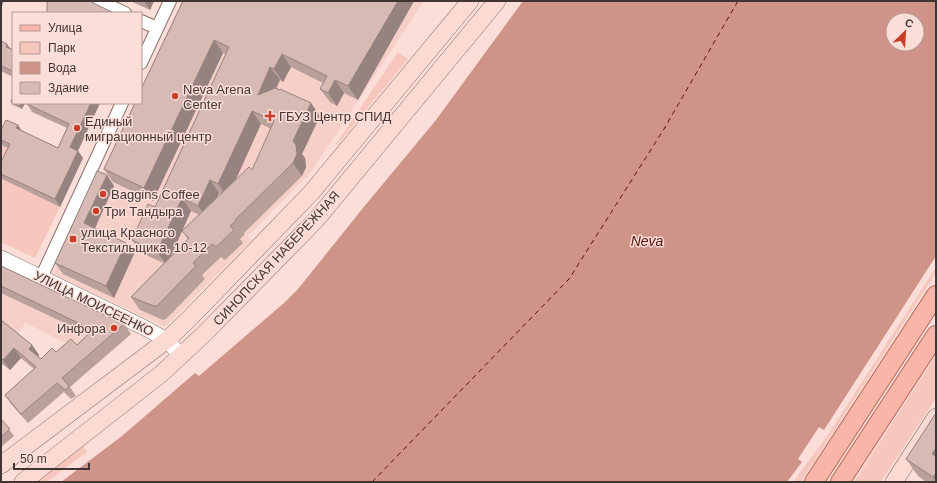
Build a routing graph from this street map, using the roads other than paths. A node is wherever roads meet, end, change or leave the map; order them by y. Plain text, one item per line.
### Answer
1 (99, 1) edge
2 (170, 1) edge
3 (470, 1) edge
4 (497, 1) edge
5 (123, 12) edge
6 (142, 21) edge
7 (157, 28) junction
8 (142, 61) edge
9 (122, 104) edge
10 (1, 258) edge
11 (42, 278) junction
12 (936, 295) edge
13 (936, 335) edge
14 (167, 340) junction
15 (182, 356) junction
16 (936, 417) edge
17 (1, 465) edge
18 (23, 482) edge
19 (814, 482) edge
20 (840, 482) edge
21 (894, 482) edge

1 - 5 street
2 - 7 street
3 - 14 main road, СИНОПСКАЯ НАБЕРЕЖНАЯ
4 - 15 main road, СИНОПСКАЯ НАБЕРЕЖНАЯ
6 - 7 street
7 - 8 street
9 - 11 street
10 - 11 street, УЛИЦА МОИСЕЕНКО
11 - 14 street, УЛИЦА МОИСЕЕНКО
12 - 19 main road
13 - 20 main road
14 - 15 street, УЛИЦА МОИСЕЕНКО
14 - 17 main road, СИНОПСКАЯ НАБЕРЕЖНАЯ
15 - 18 main road, СИНОПСКАЯ НАБЕРЕЖНАЯ
16 - 21 main road

